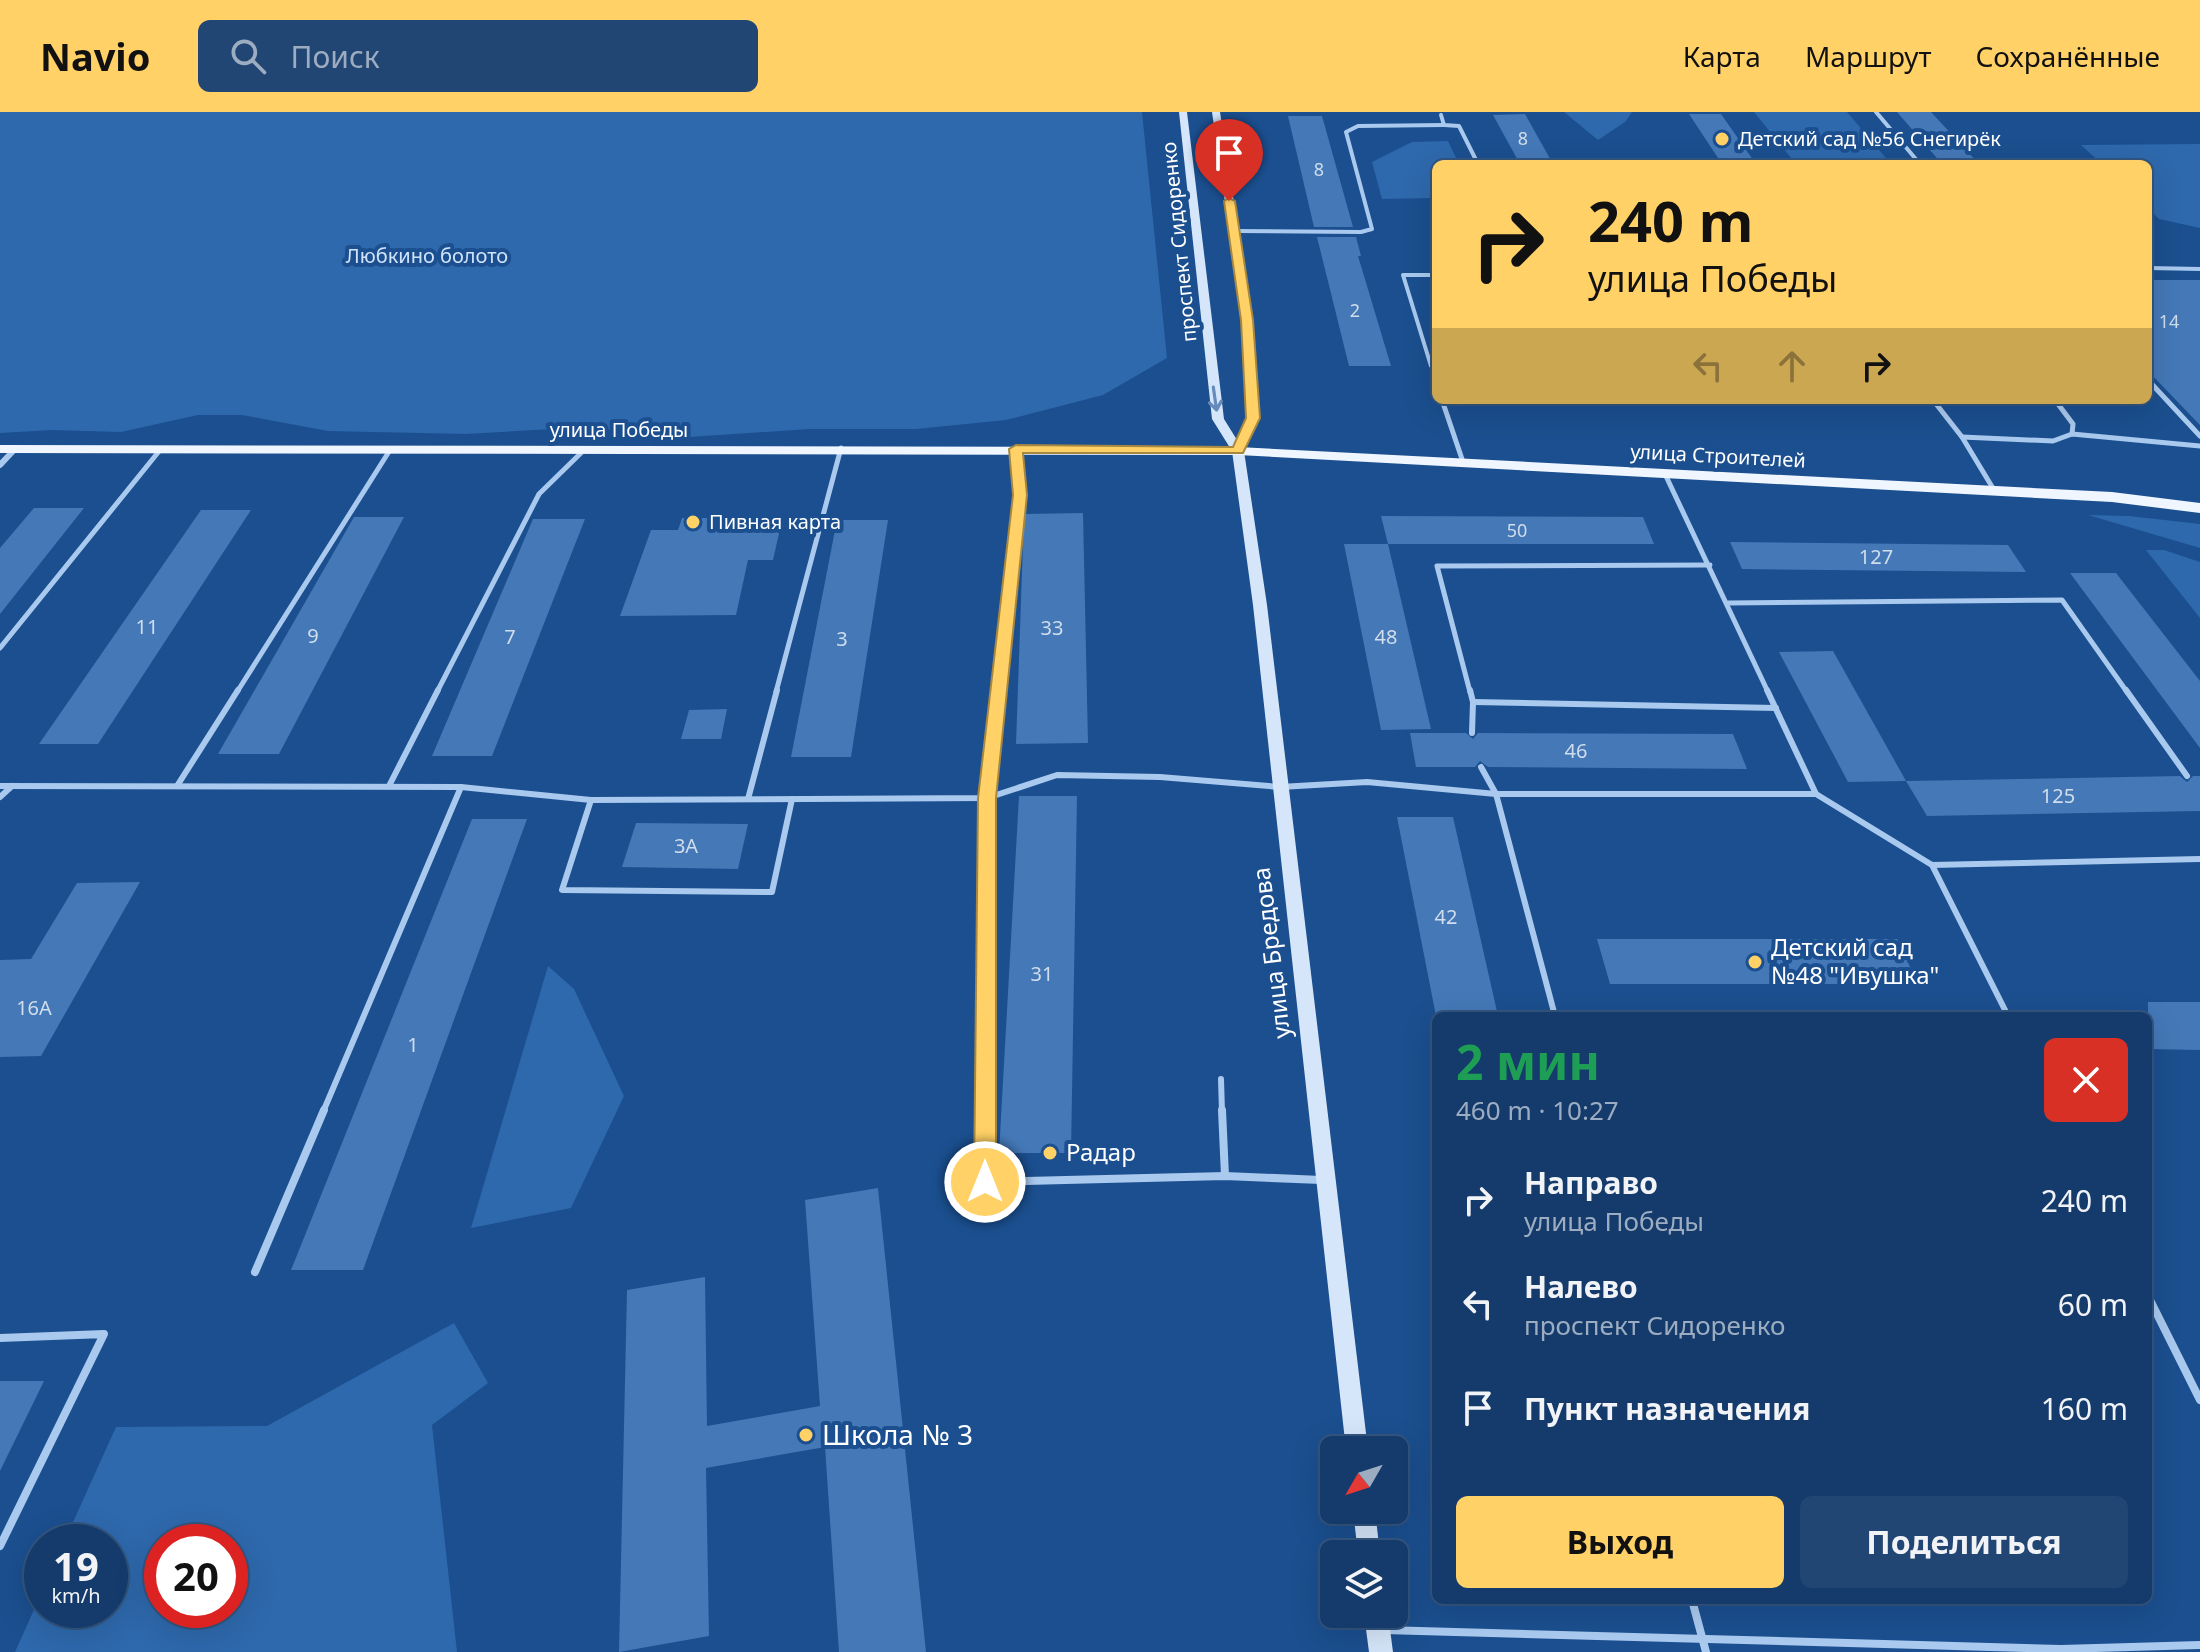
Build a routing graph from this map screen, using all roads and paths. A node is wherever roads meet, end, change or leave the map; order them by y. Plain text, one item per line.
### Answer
1 (1183, 112) edge
2 (1216, 112) edge
3 (1876, 112) edge
4 (1441, 115) dead end
5 (1444, 125) junction
6 (1476, 160) edge
7 (1917, 160) edge
8 (1234, 231) junction
9 (2152, 268) edge
10 (2200, 269) edge
11 (1432, 275) edge
12 (1428, 353) junction
13 (1432, 353) edge
14 (1431, 366) dead end
15 (2152, 384) edge
16 (1443, 404) edge
17 (1936, 404) edge
18 (2058, 404) edge
19 (2072, 434) junction
20 (2200, 436) edge
21 (1962, 437) junction
22 (2200, 446) edge
23 (841, 448) junction
24 (1016, 449) junction
25 (7, 450) edge
26 (160, 450) junction
27 (390, 450) junction
28 (584, 450) junction
29 (1238, 451) junction
30 (1463, 462) junction
31 (0, 465) edge
32 (1665, 474) junction
33 (1995, 491) junction
34 (2199, 508) edge
35 (1710, 565) junction
36 (1728, 603) junction
37 (0, 648) edge
38 (1473, 702) junction
39 (1776, 708) junction
40 (1472, 733) dead end
41 (1481, 767) dead end
42 (2187, 776) dead end
43 (0, 786) edge
44 (13, 786) junction
45 (177, 786) junction
46 (389, 786) junction
47 (461, 787) junction
48 (1280, 787) junction
49 (1496, 794) junction
50 (1816, 794) junction
51 (0, 797) edge
52 (987, 798) junction
53 (748, 799) junction
54 (792, 799) junction
55 (591, 800) junction
56 (2200, 859) edge
57 (1932, 865) junction
58 (1554, 1012) edge
59 (2006, 1012) edge
60 (1221, 1079) dead end
61 (1225, 1176) junction
62 (1326, 1181) junction
63 (255, 1272) dead end
64 (2152, 1304) edge
65 (0, 1338) edge
66 (2200, 1400) edge
67 (1355, 1436) edge
68 (0, 1546) edge
69 (1693, 1604) edge
70 (1379, 1632) edge
71 (1702, 1639) junction
72 (2200, 1645) edge
73 (2062, 1651) edge
74 (1706, 1652) edge

1 -> 29 main road, проспект Сидоренко
2 - 8 main road
3 - 7 lane
4 - 5 lane
5 - 6 lane
5 - 8 lane
8 - 29 main road
9 - 10 lane
11 - 12 lane
12 - 13 lane
12 - 14 lane
15 - 20 lane
16 - 30 lane
17 - 21 lane
18 - 19 lane
19 - 21 lane
19 - 22 lane
21 - 33 lane
23 - 24 main road, улица Победы
23 - 28 main road, улица Победы
23 - 53 lane
24 - 29 main road, улица Победы
24 - 52 lane
25 - 26 main road, улица Победы
25 - 31 street
26 - 27 main road, улица Победы
26 - 37 lane
27 - 28 main road, улица Победы
27 - 45 lane
28 - 46 lane
29 - 30 main road, улица Строителей
29 - 48 main road, улица Бредова
30 - 32 main road, улица Строителей
32 - 33 main road, улица Строителей
32 - 35 lane
33 - 34 main road, улица Строителей
35 - 36 lane
35 - 38 lane
36 - 39 lane
36 - 42 lane
38 - 39 lane
38 - 40 lane
39 - 50 lane
41 - 49 lane
43 - 44 lane
44 - 45 lane
44 - 51 lane
45 - 46 lane
46 - 47 lane
47 - 55 lane
47 - 63 lane
48 - 49 lane
48 - 52 lane
48 - 62 main road, улица Бредова
49 - 50 lane
49 - 58 lane
50 - 57 lane
52 - 54 lane
52 - 61 lane
53 - 54 lane
53 - 55 lane
54 - 55 lane
56 - 57 lane
57 - 59 lane
60 - 61 lane
61 - 62 lane
62 - 67 main road, улица Бредова
64 - 66 lane
65 - 68 lane
69 - 71 lane
70 - 71 lane
71 - 73 lane
71 - 74 lane
72 - 73 lane

